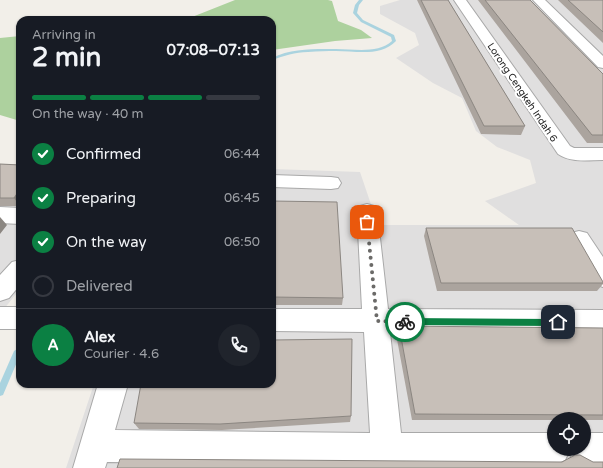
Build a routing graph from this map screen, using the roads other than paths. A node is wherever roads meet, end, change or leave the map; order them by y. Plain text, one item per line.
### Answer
1 (460, 0) edge
2 (539, 0) edge
3 (603, 64) edge
4 (603, 154) edge
5 (276, 182) edge
6 (331, 183) dead end
7 (366, 211) dead end
8 (0, 215) edge
9 (16, 216) edge
10 (579, 239) edge
11 (16, 273) edge
12 (603, 277) edge
13 (0, 291) edge
14 (0, 318) edge
15 (16, 318) edge
16 (276, 320) edge
17 (377, 321) junction
18 (603, 322) edge
19 (112, 388) edge
20 (387, 449) junction
21 (547, 449) edge
22 (591, 449) edge
23 (603, 449) edge
24 (93, 457) edge

1 - 4 street, Lorong Cengkeh Indah 6
2 - 3 street
5 - 6 street
7 - 17 street
8 - 9 street
10 - 12 street
11 - 13 street
14 - 15 street
16 - 17 street
17 - 18 street
17 - 20 street
19 - 24 street
20 - 21 street
20 - 24 street
22 - 23 street

